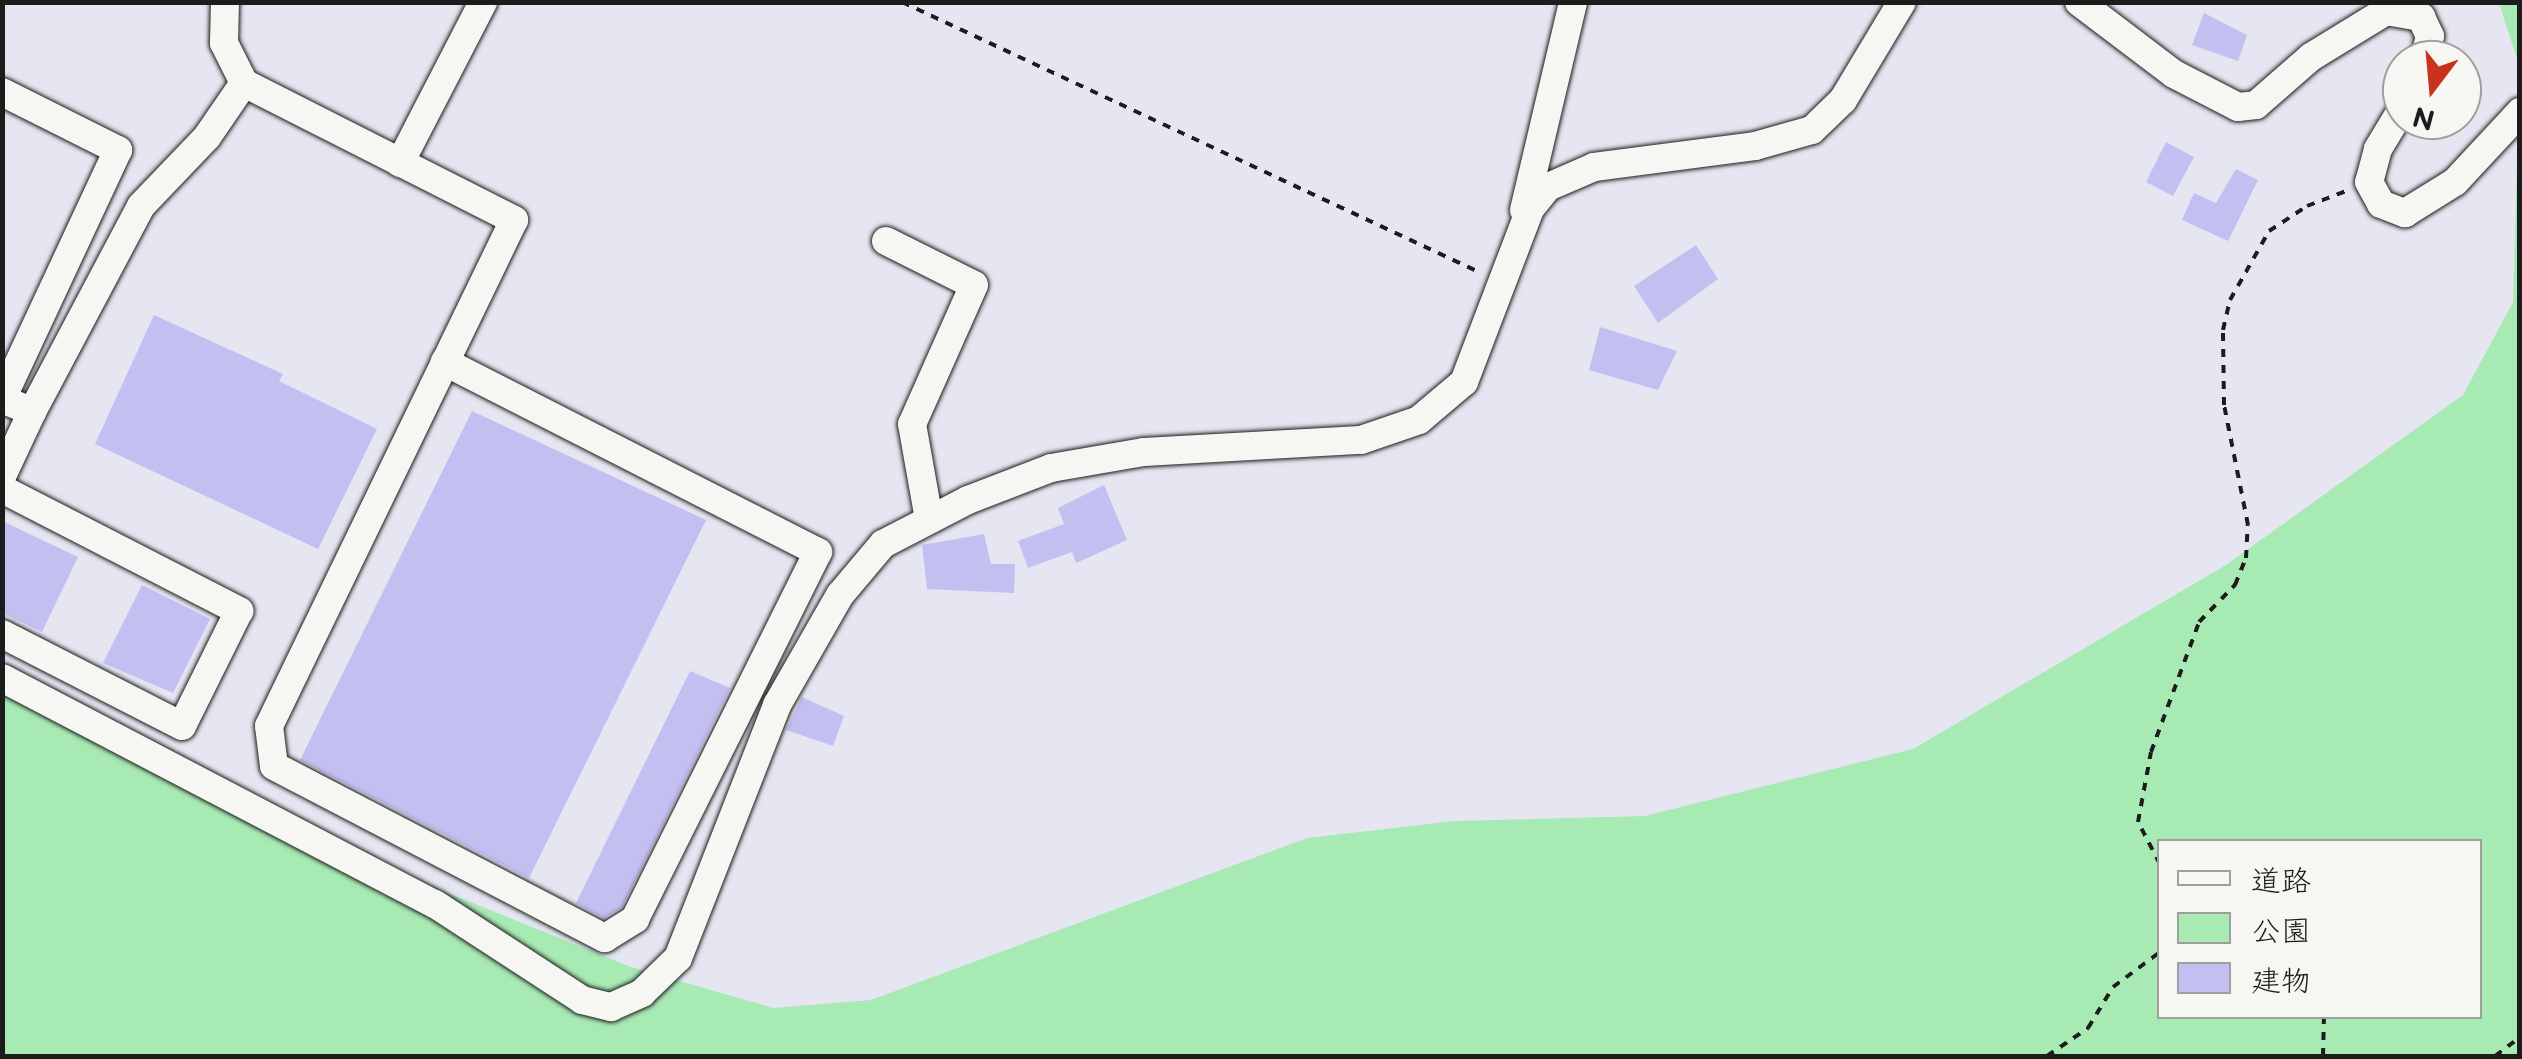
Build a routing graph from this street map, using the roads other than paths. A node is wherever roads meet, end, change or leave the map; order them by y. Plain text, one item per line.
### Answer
1 (226, 2) edge
2 (483, 2) edge
3 (1573, 2) edge
4 (1902, 2) edge
5 (2078, 2) edge
6 (2429, 40) edge
7 (244, 83) junction
8 (2, 92) edge
9 (2520, 112) edge
10 (2383, 140) edge
11 (400, 164) junction
12 (886, 241) dead end
13 (1516, 246) junction
14 (446, 362) junction
15 (2, 399) edge
16 (32, 412) junction
17 (2, 476) edge
18 (2, 489) edge
19 (929, 519) junction
20 (2, 634) edge
21 (2, 678) edge

1 - 7 street
2 - 11 street
3 - 13 street
4 - 13 street
5 - 6 street
7 - 11 street
7 - 16 street
8 - 15 street
9 - 10 street
11 - 14 street
12 - 19 street
13 - 19 street
14 - 14 street
15 - 16 street
16 - 17 street
18 - 20 street
19 - 21 street

